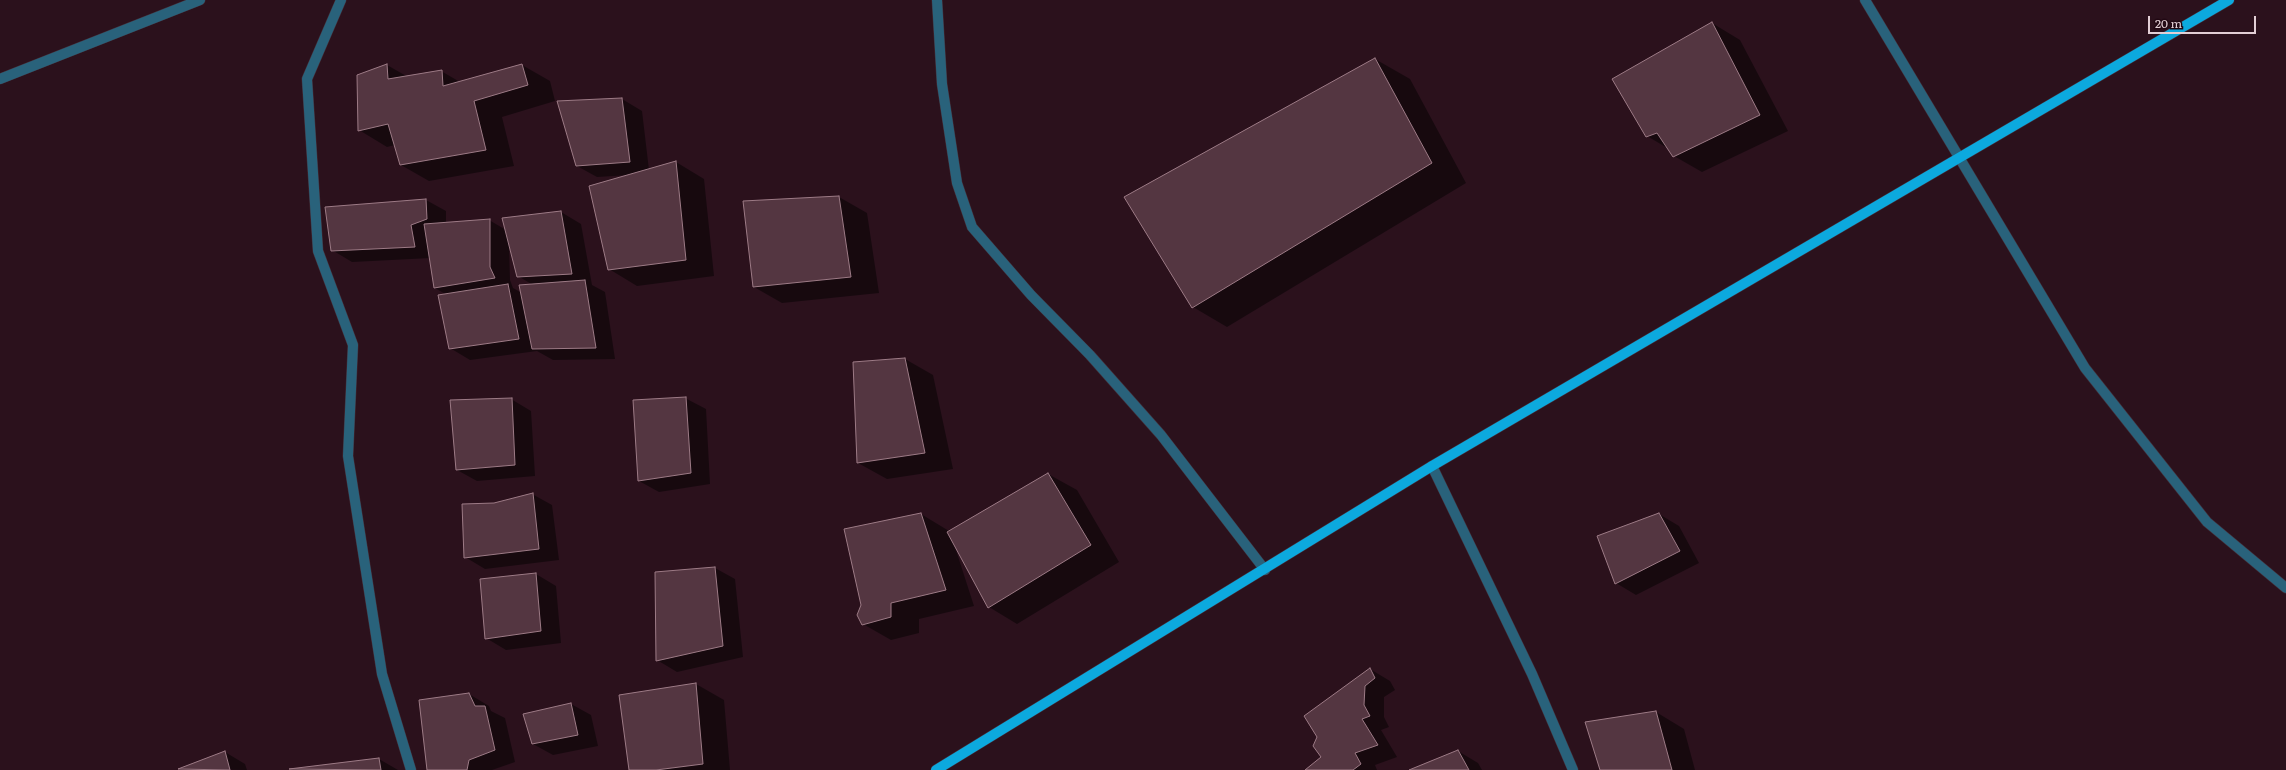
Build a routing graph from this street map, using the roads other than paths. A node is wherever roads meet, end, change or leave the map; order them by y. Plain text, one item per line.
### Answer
1 (200, 0) edge
2 (341, 0) edge
3 (937, 0) edge
4 (1865, 0) edge
5 (2229, 0) edge
6 (0, 79) edge
7 (1958, 159) junction
8 (1432, 466) junction
9 (1265, 570) junction
10 (2286, 588) edge
11 (412, 770) edge
12 (936, 770) edge
13 (1573, 770) edge

1 - 6 street
2 - 11 street
3 - 9 street
4 - 7 street
5 - 7 main road
7 - 8 main road
7 - 10 street
8 - 9 main road
8 - 13 street
9 - 12 main road

